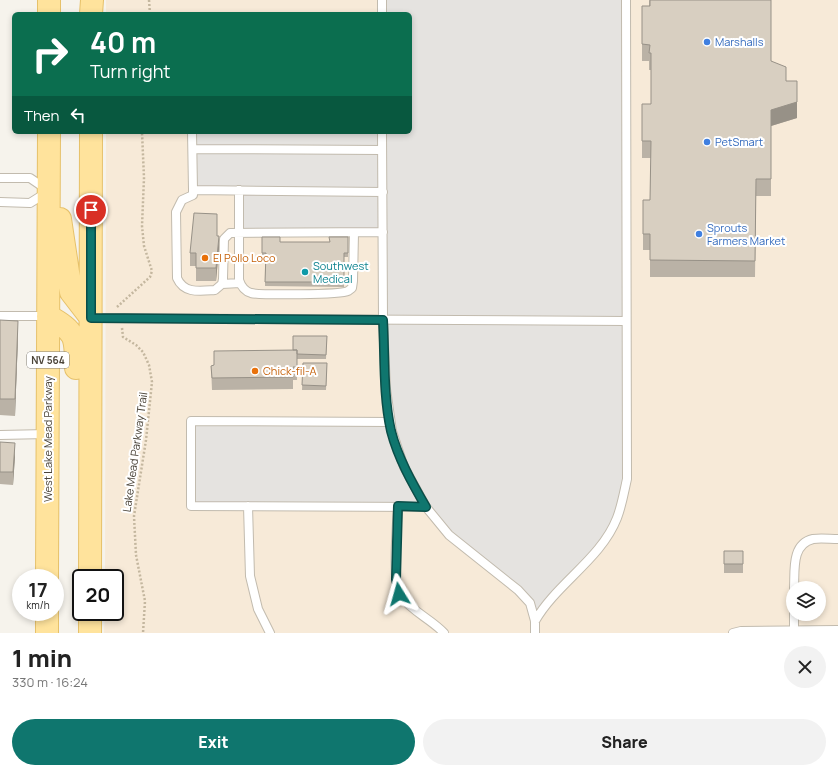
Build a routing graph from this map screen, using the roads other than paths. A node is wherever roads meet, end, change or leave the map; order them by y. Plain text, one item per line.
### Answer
1 (50, 0) edge
2 (92, 0) edge
3 (382, 0) edge
4 (626, 0) edge
5 (49, 12) edge
6 (92, 12) edge
7 (382, 12) edge
8 (91, 134) edge
9 (192, 134) edge
10 (382, 134) edge
11 (49, 139) edge
12 (193, 149) junction
13 (382, 150) junction
14 (0, 178) edge
15 (193, 190) junction
16 (240, 190) junction
17 (49, 191) junction
18 (383, 192) junction
19 (0, 202) edge
20 (239, 232) junction
21 (383, 232) junction
22 (354, 233) junction
23 (240, 283) junction
24 (222, 284) junction
25 (0, 316) edge
26 (48, 316) junction
27 (91, 318) junction
28 (383, 320) junction
29 (626, 321) junction
30 (390, 422) junction
31 (48, 434) junction
32 (0, 435) edge
33 (90, 461) junction
34 (248, 506) junction
35 (398, 506) junction
36 (426, 507) junction
37 (838, 539) edge
38 (47, 569) edge
39 (90, 569) edge
40 (794, 581) edge
41 (47, 621) edge
42 (90, 621) edge
43 (535, 621) junction
44 (794, 621) edge
45 (838, 630) edge
46 (794, 631) junction
47 (47, 633) edge
48 (90, 633) edge
49 (270, 633) edge
50 (444, 633) edge
51 (535, 633) edge
52 (733, 633) edge

1 - 5 main road
2 - 6 main road
3 - 7 lane
4 - 29 lane
8 - 27 main road
9 - 12 lane
10 - 13 lane
11 - 17 main road, West Lake Mead Parkway / NV 564
11 - 27 main road
12 - 13 lane
12 - 15 lane
13 - 18 lane
14 - 17 lane
15 - 16 lane
15 - 24 lane
16 - 18 lane
16 - 20 lane
17 - 19 lane
17 - 26 main road, West Lake Mead Parkway / NV 564
18 - 21 lane
20 - 22 lane
20 - 23 lane
20 - 24 lane
21 - 22 lane
21 - 28 lane
22 - 23 lane
23 - 24 lane
25 - 26 lane
26 - 31 main road, West Lake Mead Parkway / NV 564
26 - 33 main road
27 - 28 lane
27 - 33 main road
28 - 29 lane
28 - 30 lane
29 - 43 lane
30 - 34 lane
30 - 36 lane
31 - 32 lane
31 - 38 main road, West Lake Mead Parkway / NV 564
33 - 39 main road
34 - 35 lane
34 - 49 lane
35 - 36 lane
35 - 50 lane
36 - 43 lane
37 - 40 lane
41 - 47 main road
42 - 48 main road
43 - 51 lane
44 - 46 lane
45 - 46 lane
46 - 52 lane

